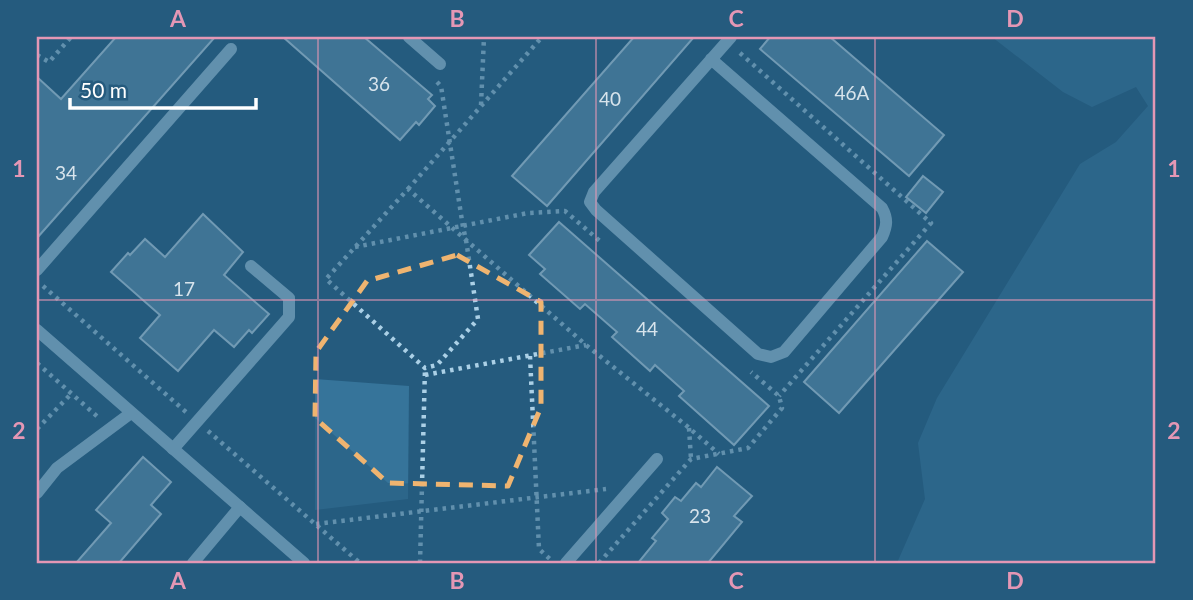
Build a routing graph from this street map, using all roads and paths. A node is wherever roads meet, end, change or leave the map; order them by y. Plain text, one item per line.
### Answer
1 (71, 37) edge
2 (409, 37) edge
3 (485, 37) edge
4 (542, 37) edge
5 (729, 39) edge
6 (231, 50) dead end
7 (37, 55) edge
8 (711, 59) junction
9 (440, 64) dead end
10 (441, 86) dead end
11 (481, 106) junction
12 (451, 141) junction
13 (408, 189) junction
14 (463, 227) junction
15 (453, 229) junction
16 (466, 240) junction
17 (355, 247) junction
18 (606, 247) dead end
19 (251, 266) dead end
20 (37, 270) edge
21 (37, 330) edge
22 (586, 345) junction
23 (530, 356) junction
24 (37, 363) edge
25 (425, 368) junction
26 (748, 370) dead end
27 (425, 375) junction
28 (72, 393) junction
29 (779, 396) junction
30 (131, 413) junction
31 (103, 422) dead end
32 (688, 427) junction
33 (37, 429) edge
34 (173, 449) junction
35 (719, 454) junction
36 (657, 459) dead end
37 (691, 459) junction
38 (671, 481) junction
39 (658, 482) dead end
40 (617, 487) dead end
41 (37, 493) edge
42 (536, 497) junction
43 (240, 507) junction
44 (421, 511) junction
45 (315, 524) dead end
46 (193, 563) edge
47 (304, 563) edge
48 (420, 563) edge
49 (555, 563) edge
50 (565, 563) edge
51 (599, 563) edge

1 - 7 path
2 - 9 lane
3 - 11 path
4 - 11 path
5 - 8 lane
5 - 29 path
6 - 20 lane
8 - 8 lane
10 - 12 path
11 - 12 path
12 - 13 path
12 - 14 path
13 - 15 path
13 - 17 path
14 - 15 path
14 - 16 path
14 - 18 path
15 - 16 path
15 - 17 path
16 - 22 path
16 - 25 path
17 - 25 path
19 - 34 lane
21 - 30 lane
22 - 23 path
22 - 32 path
23 - 27 path
23 - 42 path
24 - 28 path
25 - 27 path
26 - 29 path
27 - 44 path
28 - 31 path
28 - 33 path
29 - 35 path
30 - 34 lane
30 - 41 lane
32 - 35 path
32 - 37 path
34 - 43 lane
35 - 37 path
36 - 50 lane
37 - 38 path
38 - 39 path
38 - 51 path
40 - 42 path
42 - 44 path
42 - 49 path
43 - 46 lane
43 - 47 lane
44 - 45 path
44 - 48 path

